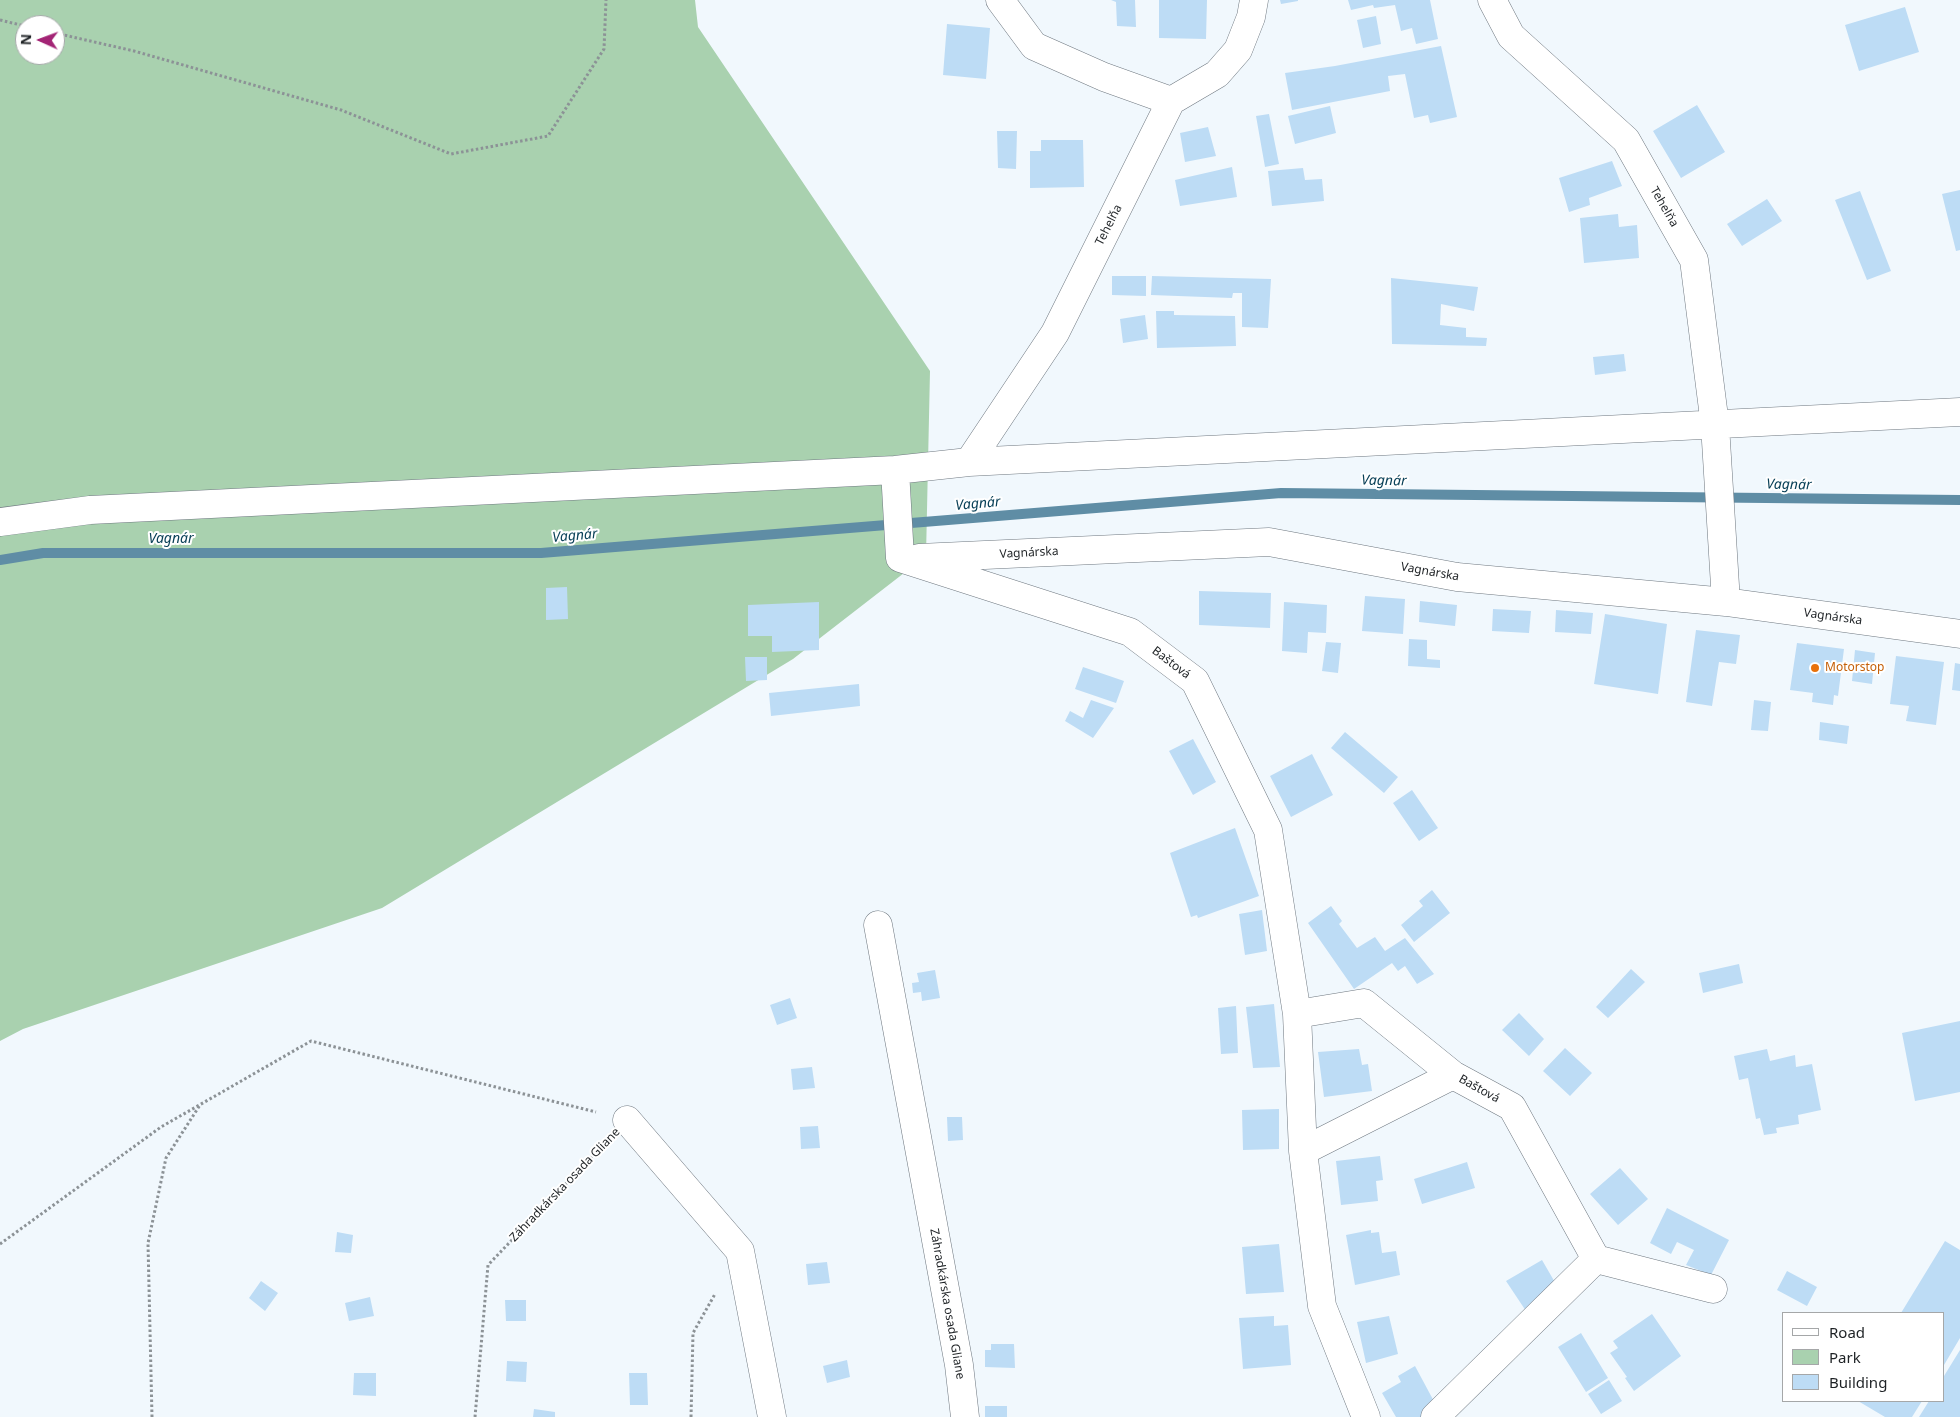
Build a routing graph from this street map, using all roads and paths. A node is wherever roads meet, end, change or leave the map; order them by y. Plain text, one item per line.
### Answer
1 (606, 0) edge
2 (1000, 0) edge
3 (1254, 0) edge
4 (1492, 0) edge
5 (0, 20) edge
6 (15, 24) edge
7 (65, 35) edge
8 (1171, 102) junction
9 (1960, 412) edge
10 (1714, 425) junction
11 (969, 462) junction
12 (894, 470) junction
13 (0, 522) edge
14 (900, 545) junction
15 (1726, 602) junction
16 (1960, 634) edge
17 (878, 925) dead end
18 (1297, 1014) junction
19 (1453, 1075) junction
20 (200, 1105) junction
21 (627, 1120) junction
22 (1302, 1151) junction
23 (0, 1244) edge
24 (740, 1251) junction
25 (1596, 1259) junction
26 (1713, 1289) dead end
27 (152, 1417) edge
28 (475, 1417) edge
29 (691, 1417) edge
30 (772, 1417) edge
31 (965, 1417) edge
32 (1366, 1417) edge
33 (1435, 1417) edge

1 - 7 path
2 - 8 street
3 - 8 street
4 - 10 street, Tehelňa
5 - 6 path
8 - 11 street, Tehelňa
9 - 10 street
10 - 11 street
10 - 15 street, Tehelňa
11 - 12 street
12 - 13 street
12 - 14 street
14 - 15 street, Vagnárska
14 - 18 street, Baštová
15 - 16 street, Vagnárska
17 - 31 street, Záhradkárska osada Gliane
18 - 19 street, Baštová
18 - 22 street, Baštová
19 - 22 street
19 - 25 street, Baštová
20 - 21 path
20 - 23 path
20 - 27 path
21 - 24 street, Záhradkárska osada Gliane
21 - 28 path, Záhradkárska osada Gliane
22 - 32 street, Baštová
24 - 29 path
24 - 30 street, Záhradkárska osada Gliane
25 - 26 street
25 - 33 street

